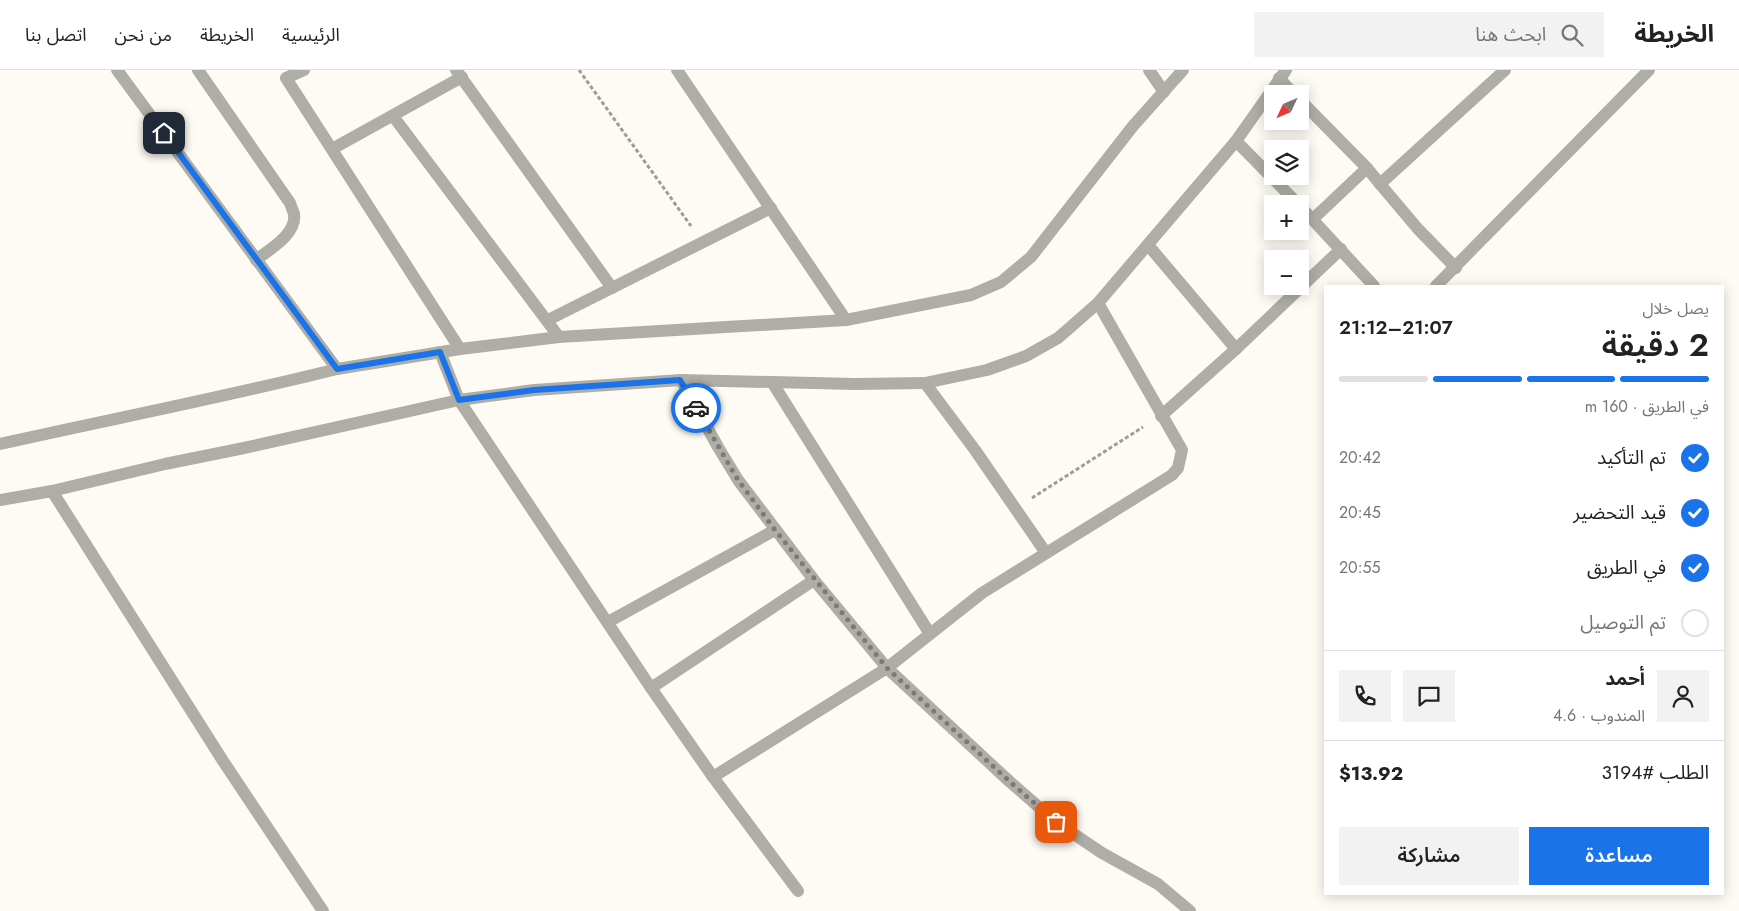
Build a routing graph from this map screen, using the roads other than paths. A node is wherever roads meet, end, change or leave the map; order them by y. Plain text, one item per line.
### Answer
1 (117, 70) edge
2 (198, 70) edge
3 (304, 70) edge
4 (677, 70) edge
5 (1149, 70) edge
6 (1183, 70) edge
7 (1505, 70) edge
8 (1649, 70) edge
9 (459, 73) edge
10 (1283, 74) edge
11 (1289, 85) edge
12 (1164, 92) junction
13 (1309, 109) edge
14 (393, 116) junction
15 (1236, 141) junction
16 (332, 149) junction
17 (1367, 168) junction
18 (1380, 184) junction
19 (1289, 195) edge
20 (771, 208) junction
21 (1309, 215) edge
22 (1313, 219) junction
23 (1148, 245) junction
24 (1341, 250) junction
25 (256, 260) junction
26 (1456, 268) junction
27 (1373, 285) edge
28 (1437, 285) edge
29 (612, 288) junction
30 (1098, 303) junction
31 (548, 320) junction
32 (846, 320) junction
33 (559, 337) junction
34 (460, 349) junction
35 (1236, 349) junction
36 (440, 352) junction
37 (337, 369) junction
38 (680, 380) junction
39 (772, 382) junction
40 (925, 383) junction
41 (457, 395) junction
42 (1161, 416) junction
43 (0, 444) edge
44 (52, 492) junction
45 (0, 500) edge
46 (775, 530) junction
47 (1046, 553) junction
48 (814, 580) junction
49 (608, 622) junction
50 (930, 634) junction
51 (887, 668) junction
52 (652, 688) junction
53 (713, 777) junction
54 (798, 891) dead end
55 (323, 911) edge
56 (1190, 911) edge

1 - 25 street
2 - 25 street
3 - 16 street
4 - 20 street
5 - 12 street
6 - 12 street
7 - 18 street
8 - 26 street
9 - 14 street
9 - 29 street
10 - 11 street
10 - 15 street
12 - 32 street
13 - 17 street
14 - 16 street
14 - 31 street
15 - 19 street
15 - 23 street
16 - 34 street
17 - 18 street
17 - 22 street
18 - 26 street
20 - 29 street
20 - 32 street
21 - 22 street
22 - 24 street
23 - 30 street
23 - 35 street
24 - 27 street
24 - 35 street
25 - 37 street
26 - 28 street
29 - 31 street
30 - 40 street
30 - 42 street
31 - 33 street
32 - 33 street
33 - 34 street
34 - 36 street
35 - 42 street
36 - 37 street
36 - 41 street
37 - 43 street
38 - 39 street
38 - 41 street
38 - 46 street
39 - 40 street
39 - 50 street
40 - 47 street
41 - 44 street
41 - 49 street
42 - 47 street
44 - 45 street
44 - 55 street
46 - 48 street
46 - 49 street
47 - 50 street
48 - 51 street
48 - 52 street
49 - 52 street
50 - 51 street
51 - 53 street
51 - 56 street
52 - 53 street
53 - 54 street

